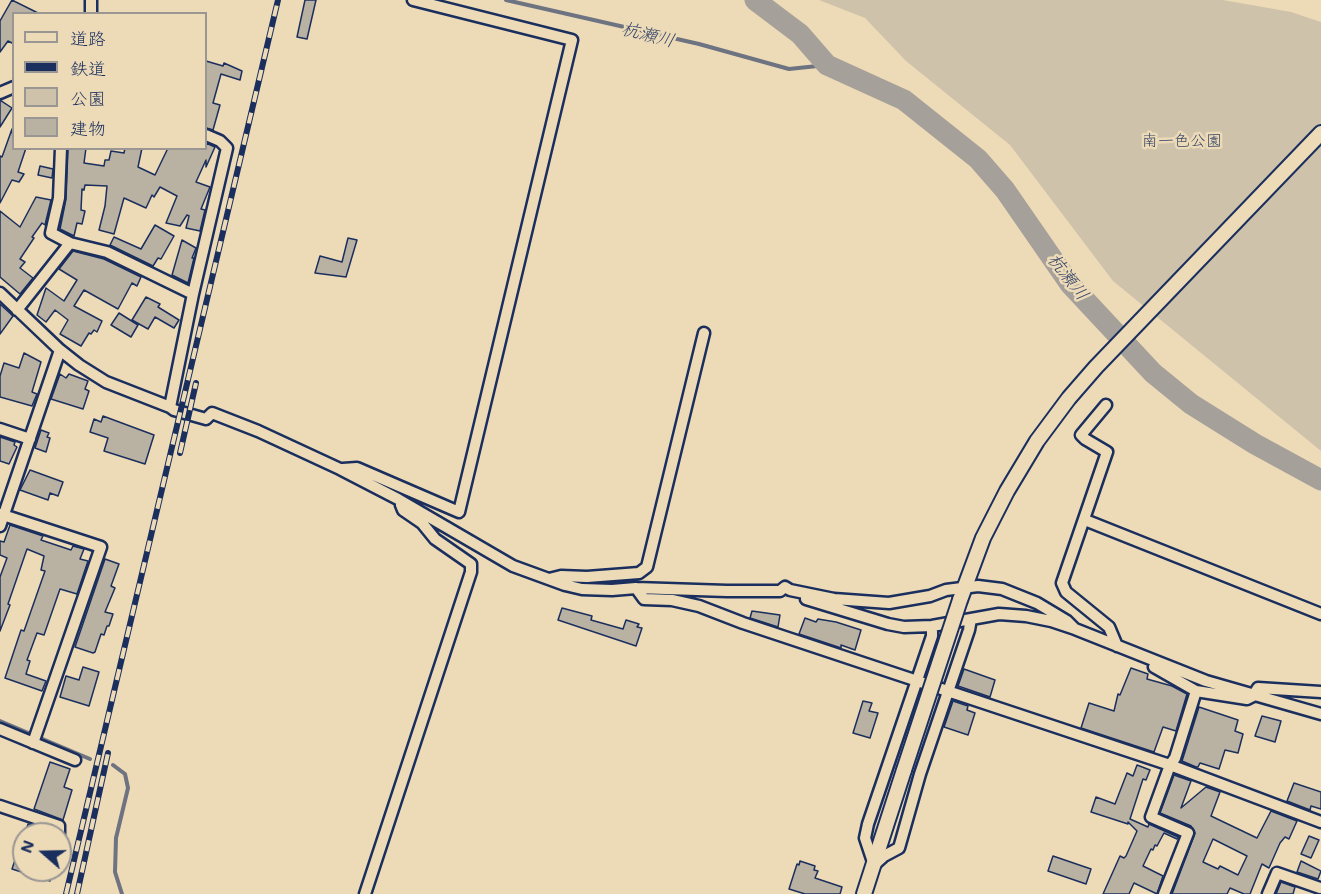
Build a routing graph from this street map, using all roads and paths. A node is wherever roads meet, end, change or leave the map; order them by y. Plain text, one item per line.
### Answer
1 (413, 0) edge
2 (1321, 133) edge
3 (207, 135) edge
4 (61, 150) edge
5 (70, 243) junction
6 (0, 293) edge
7 (193, 294) junction
8 (17, 310) junction
9 (704, 333) dead end
10 (60, 350) junction
11 (1106, 405) dead end
12 (170, 407) junction
13 (0, 429) edge
14 (30, 439) junction
15 (340, 469) junction
16 (398, 499) junction
17 (1, 518) edge
18 (1084, 520) junction
19 (549, 579) junction
20 (967, 580) junction
21 (636, 588) junction
22 (780, 591) junction
23 (1321, 614) edge
24 (970, 619) junction
25 (932, 626) junction
26 (1075, 628) junction
27 (1117, 646) junction
28 (1143, 657) junction
29 (917, 681) junction
30 (947, 691) junction
31 (1196, 691) junction
32 (1321, 692) edge
33 (1253, 696) junction
34 (1321, 714) edge
35 (0, 729) edge
36 (33, 743) junction
37 (75, 760) dead end
38 (1170, 765) junction
39 (0, 806) edge
40 (47, 822) edge
41 (1321, 822) edge
42 (874, 866) junction
43 (1321, 887) edge
44 (365, 894) edge
45 (864, 894) edge
46 (1164, 894) edge
47 (1269, 894) edge

1 - 15 street
2 - 20 street
3 - 7 street
4 - 5 street
5 - 7 street
5 - 8 street
6 - 8 street
7 - 12 street
8 - 10 street
9 - 19 street
10 - 12 street
10 - 14 street
11 - 18 street
12 - 15 street
13 - 14 street
14 - 17 street
15 - 16 street
16 - 19 street
16 - 44 street
17 - 36 street
18 - 23 street
18 - 27 street
19 - 21 street
20 - 22 street
20 - 26 street
20 - 42 street, bridge
21 - 22 street
21 - 29 street
22 - 25 street
24 - 25 street
24 - 26 street
24 - 30 street
25 - 29 street
26 - 27 street
27 - 28 street
28 - 31 street
28 - 33 street
29 - 30 street
29 - 42 street
30 - 38 street
30 - 42 street
31 - 33 street
31 - 38 street
32 - 33 street
33 - 34 street
35 - 36 street
36 - 37 street
38 - 41 street
38 - 46 street
39 - 40 street
42 - 45 street
43 - 47 street

